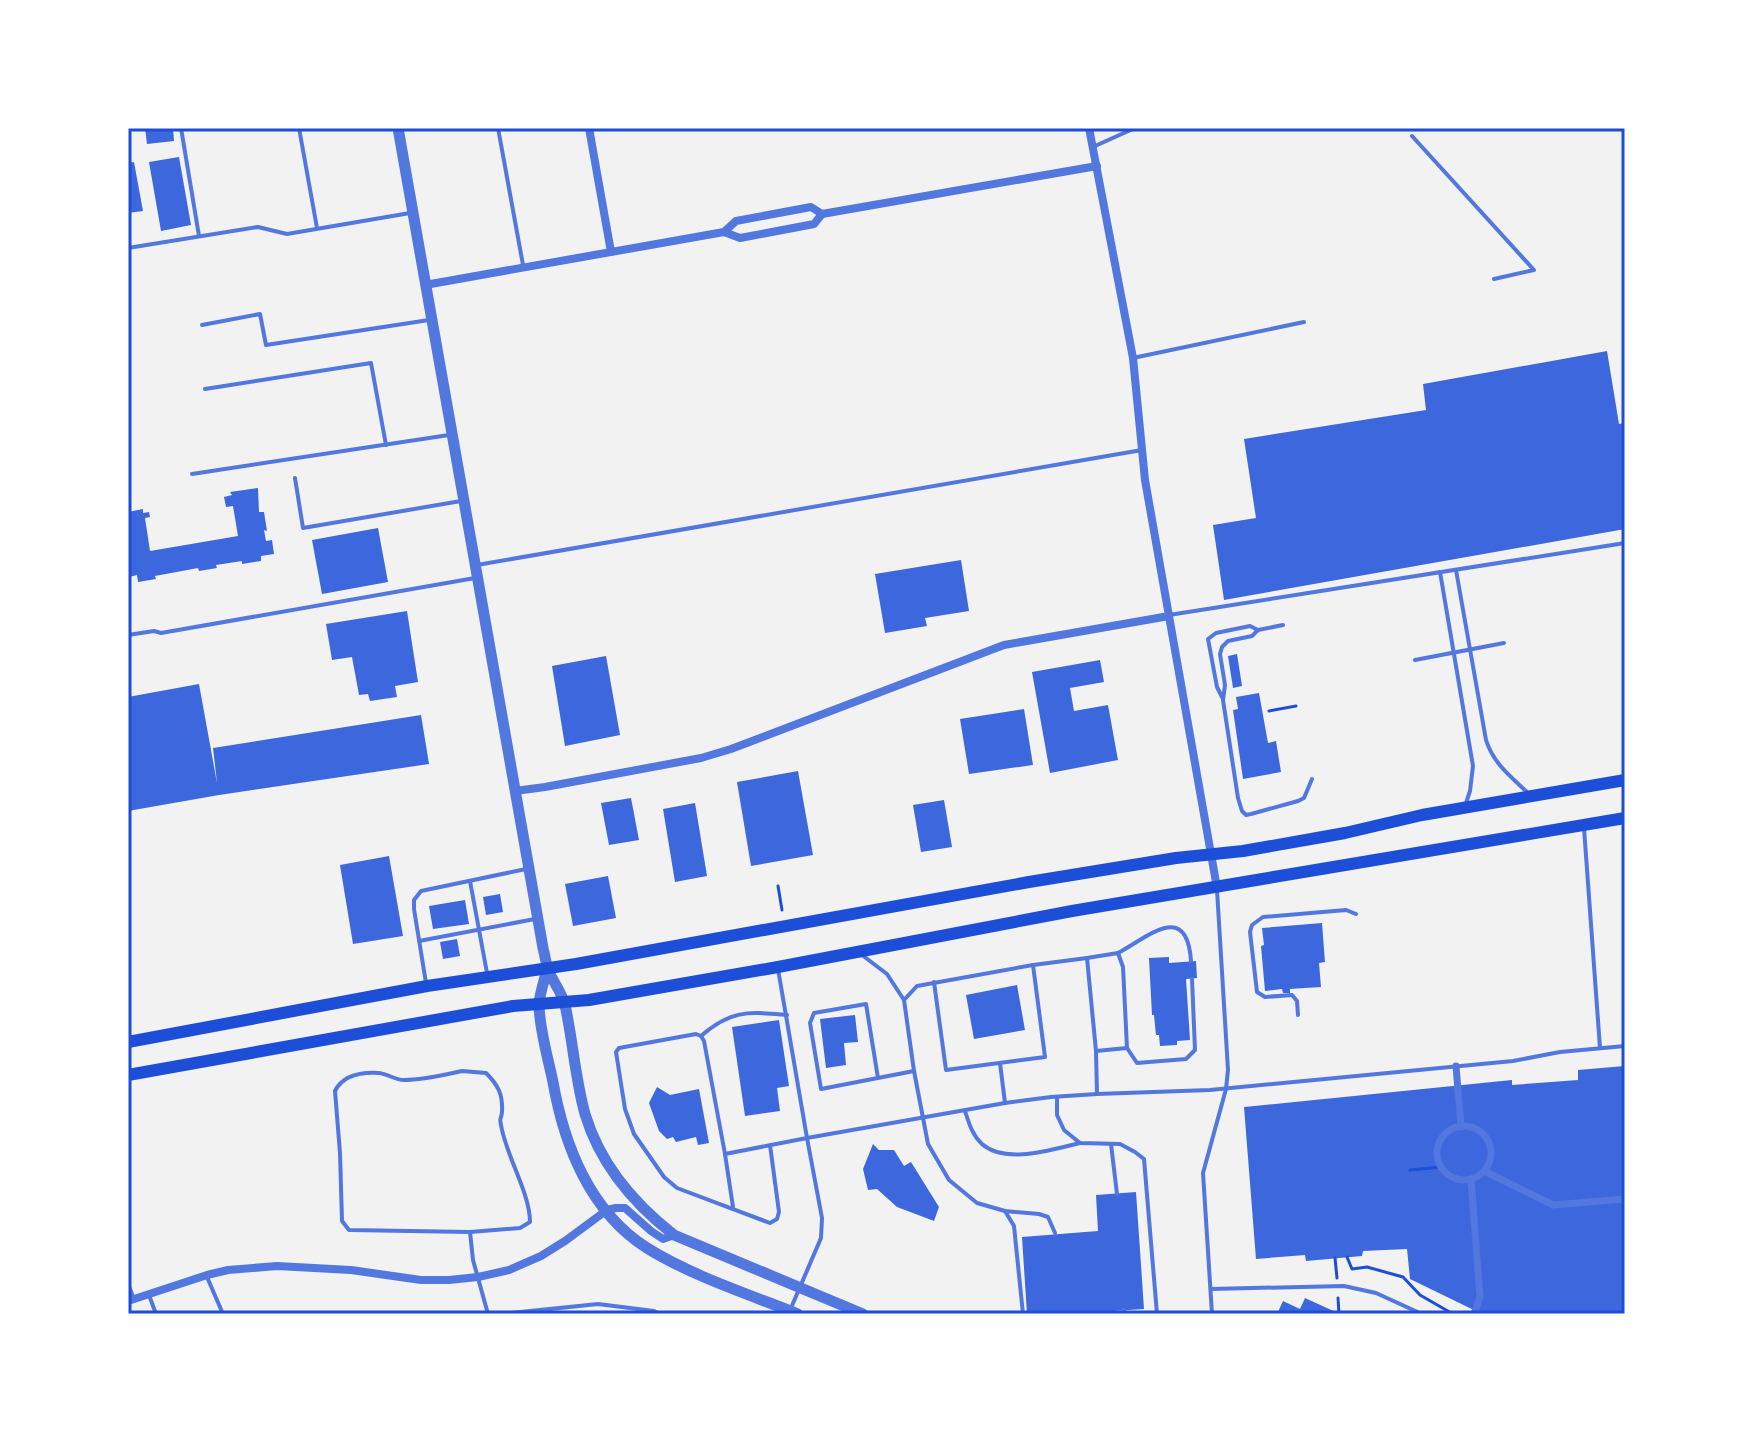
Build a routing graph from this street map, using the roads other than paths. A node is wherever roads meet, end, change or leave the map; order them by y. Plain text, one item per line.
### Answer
1 (181, 128) edge
2 (299, 128) edge
3 (398, 128) edge
4 (498, 128) edge
5 (589, 128) edge
6 (1089, 128) edge
7 (1135, 128) edge
8 (1412, 136) dead end
9 (1092, 147) junction
10 (1097, 166) junction
11 (412, 213) junction
12 (822, 214) junction
13 (317, 228) junction
14 (724, 232) junction
15 (199, 236) junction
16 (128, 248) edge
17 (611, 252) junction
18 (523, 268) junction
19 (1494, 279) dead end
20 (425, 285) junction
21 (431, 319) junction
22 (1304, 322) dead end
23 (202, 325) dead end
24 (1133, 358) junction
25 (205, 389) dead end
26 (452, 435) junction
27 (386, 445) junction
28 (1142, 450) junction
29 (192, 474) dead end
30 (295, 478) dead end
31 (463, 500) junction
32 (1625, 543) edge
33 (1456, 570) junction
34 (476, 572) junction
35 (1440, 572) junction
36 (1169, 616) junction
37 (1283, 625) dead end
38 (1258, 630) junction
39 (128, 635) edge
40 (1504, 643) dead end
41 (1471, 650) junction
42 (1454, 653) junction
43 (1415, 660) dead end
44 (1223, 700) junction
45 (1312, 779) dead end
46 (1625, 780) edge
47 (515, 791) junction
48 (1532, 796) junction
49 (1464, 808) junction
50 (1625, 818) edge
51 (1583, 826) junction
52 (1212, 855) junction
53 (529, 868) junction
54 (470, 881) junction
55 (1217, 888) junction
56 (1356, 914) dead end
57 (538, 918) junction
58 (479, 930) junction
59 (419, 941) junction
60 (857, 951) junction
61 (1118, 953) junction
62 (1087, 958) junction
63 (1191, 961) dead end
64 (1033, 965) junction
65 (547, 967) junction
66 (778, 967) junction
67 (487, 977) junction
68 (1192, 979) dead end
69 (934, 982) junction
70 (427, 986) junction
71 (904, 1000) junction
72 (564, 1001) junction
73 (539, 1003) junction
74 (787, 1015) junction
75 (1298, 1015) dead end
76 (701, 1036) junction
77 (128, 1042) edge
78 (1625, 1046) edge
79 (1127, 1048) junction
80 (1600, 1048) junction
81 (1096, 1051) junction
82 (1000, 1063) junction
83 (1456, 1066) junction
84 (914, 1071) junction
85 (128, 1075) edge
86 (878, 1078) junction
87 (1226, 1089) junction
88 (1097, 1094) junction
89 (1057, 1097) junction
90 (1005, 1103) junction
91 (965, 1111) junction
92 (923, 1119) junction
93 (1461, 1127) junction
94 (807, 1138) junction
95 (1080, 1143) junction
96 (1111, 1144) junction
97 (770, 1145) junction
98 (725, 1154) junction
99 (1484, 1171) junction
100 (1471, 1179) junction
101 (1117, 1194) dead end
102 (1625, 1199) edge
103 (733, 1208) junction
104 (607, 1210) junction
105 (1005, 1211) junction
106 (470, 1232) junction
107 (1055, 1233) dead end
108 (674, 1235) junction
109 (207, 1275) junction
110 (478, 1277) junction
111 (128, 1284) edge
112 (800, 1288) junction
113 (1211, 1289) junction
114 (149, 1293) junction
115 (131, 1300) edge
116 (794, 1312) edge
117 (156, 1314) edge
118 (223, 1314) edge
119 (488, 1314) edge
120 (502, 1314) edge
121 (659, 1314) edge
122 (863, 1314) edge
123 (1023, 1314) edge
124 (1157, 1314) edge
125 (1212, 1314) edge
126 (1422, 1314) edge
127 (1474, 1314) edge

1 - 15 lane
2 - 13 lane
3 - 11 street
4 - 18 lane
5 - 17 street
6 - 9 street
7 - 9 lane
8 - 19 lane
9 - 10 street
10 - 12 street
10 - 24 street
11 - 13 lane
11 - 20 street
12 - 14 street
12 - 14 street
13 - 15 lane
14 - 17 street
15 - 16 lane
17 - 18 street
18 - 20 street
20 - 21 street
21 - 23 lane
21 - 26 street
22 - 24 lane
24 - 28 street
25 - 27 lane
26 - 27 lane
26 - 31 street
27 - 29 lane
28 - 34 lane
28 - 36 street
30 - 31 lane
31 - 34 street
32 - 33 lane
33 - 35 lane
33 - 41 lane
34 - 39 lane
34 - 47 street
35 - 36 lane
35 - 42 lane
36 - 47 street
36 - 52 street
37 - 38 lane
38 - 44 lane
38 - 44 lane
40 - 41 lane
41 - 42 lane
41 - 48 lane
42 - 43 lane
42 - 49 lane
44 - 45 lane
46 - 48 main road
47 - 53 street
48 - 49 main road
49 - 52 main road
50 - 51 main road
51 - 55 main road
51 - 80 lane
52 - 55 street
52 - 65 main road
53 - 54 lane
53 - 57 street
54 - 58 lane
54 - 59 lane
55 - 60 main road
55 - 87 lane
56 - 75 lane
57 - 58 lane
57 - 65 street
58 - 59 lane
58 - 67 lane
59 - 70 lane
60 - 66 main road
60 - 71 lane
61 - 62 lane
61 - 63 lane
61 - 79 lane
62 - 64 lane
62 - 81 lane
64 - 69 lane
64 - 82 lane
65 - 67 main road
65 - 72 street
65 - 73 street
66 - 72 main road
66 - 74 lane
67 - 70 main road
68 - 79 lane
69 - 71 lane
69 - 82 lane
70 - 77 main road
71 - 84 lane
72 - 73 main road
72 - 108 street
73 - 85 main road
73 - 104 street
74 - 76 lane
74 - 94 lane
76 - 98 lane
76 - 103 lane
78 - 80 lane
79 - 81 lane
80 - 83 lane
81 - 88 lane
82 - 90 lane
83 - 87 lane
83 - 93 street
84 - 86 lane
84 - 92 lane
86 - 86 lane
87 - 88 lane
87 - 113 lane
88 - 89 lane
89 - 90 lane
89 - 95 lane
90 - 91 lane
91 - 92 lane
91 - 95 lane
92 - 94 lane
92 - 105 lane
93 - 99 street
93 - 100 street
94 - 97 lane
94 - 112 lane
95 - 96 lane
96 - 101 lane
96 - 124 lane
97 - 98 lane
97 - 103 lane
98 - 103 lane
99 - 100 street
99 - 102 street
100 - 127 street
104 - 108 street
104 - 110 street
104 - 116 street
105 - 107 lane
105 - 123 lane
106 - 106 lane
106 - 110 lane
108 - 112 street
109 - 110 street
109 - 114 street
109 - 118 lane
110 - 119 lane
111 - 115 lane
112 - 116 lane
112 - 122 street
113 - 125 lane
113 - 126 lane
114 - 115 street
114 - 117 lane
120 - 121 lane

